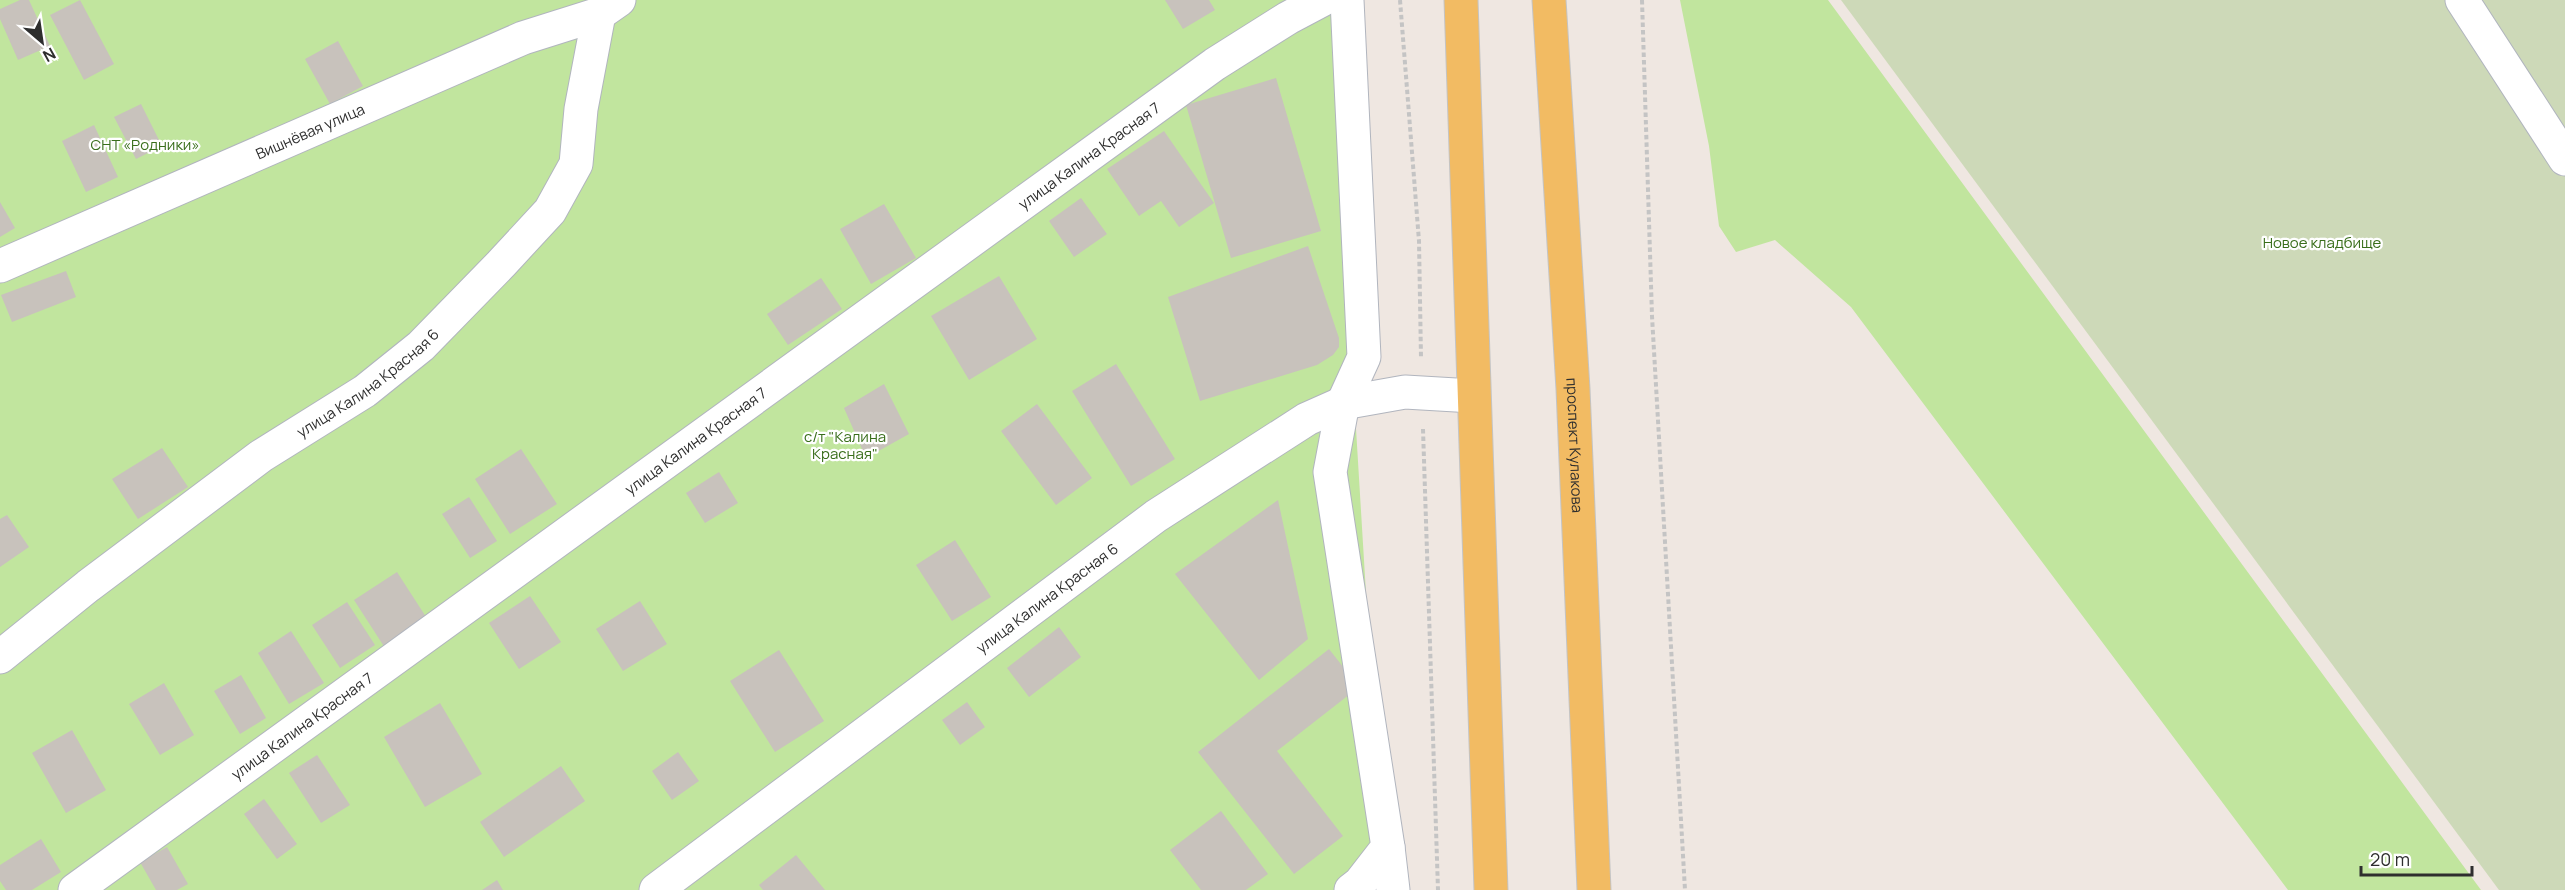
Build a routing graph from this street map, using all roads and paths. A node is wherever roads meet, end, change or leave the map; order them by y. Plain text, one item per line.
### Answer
1 (1322, 0) edge
2 (1347, 0) edge
3 (1400, 0) edge
4 (1461, 0) edge
5 (1550, 0) edge
6 (1642, 0) edge
7 (2462, 0) edge
8 (609, 7) edge
9 (2565, 159) edge
10 (0, 266) edge
11 (1422, 393) junction
12 (1473, 396) junction
13 (1343, 403) junction
14 (0, 657) edge
15 (1388, 847) junction
16 (1356, 887) edge
17 (75, 890) edge
18 (656, 890) edge
19 (1393, 890) edge
20 (1438, 890) edge
21 (1491, 890) edge
22 (1594, 890) edge
23 (1685, 890) edge

1 - 17 street, улица Калина Красная 7
2 - 13 street
3 - 11 path
4 - 12 main road
5 - 22 main road, проспект Кулакова
6 - 23 path
7 - 9 street
8 - 10 street, Вишнёвая улица
8 - 14 street, улица Калина Красная 6
11 - 12 street, улица Калина Красная 6
11 - 13 street, улица Калина Красная 6
11 - 20 path
12 - 21 main road
13 - 15 street
13 - 18 street, улица Калина Красная 6
15 - 16 street
15 - 19 street

